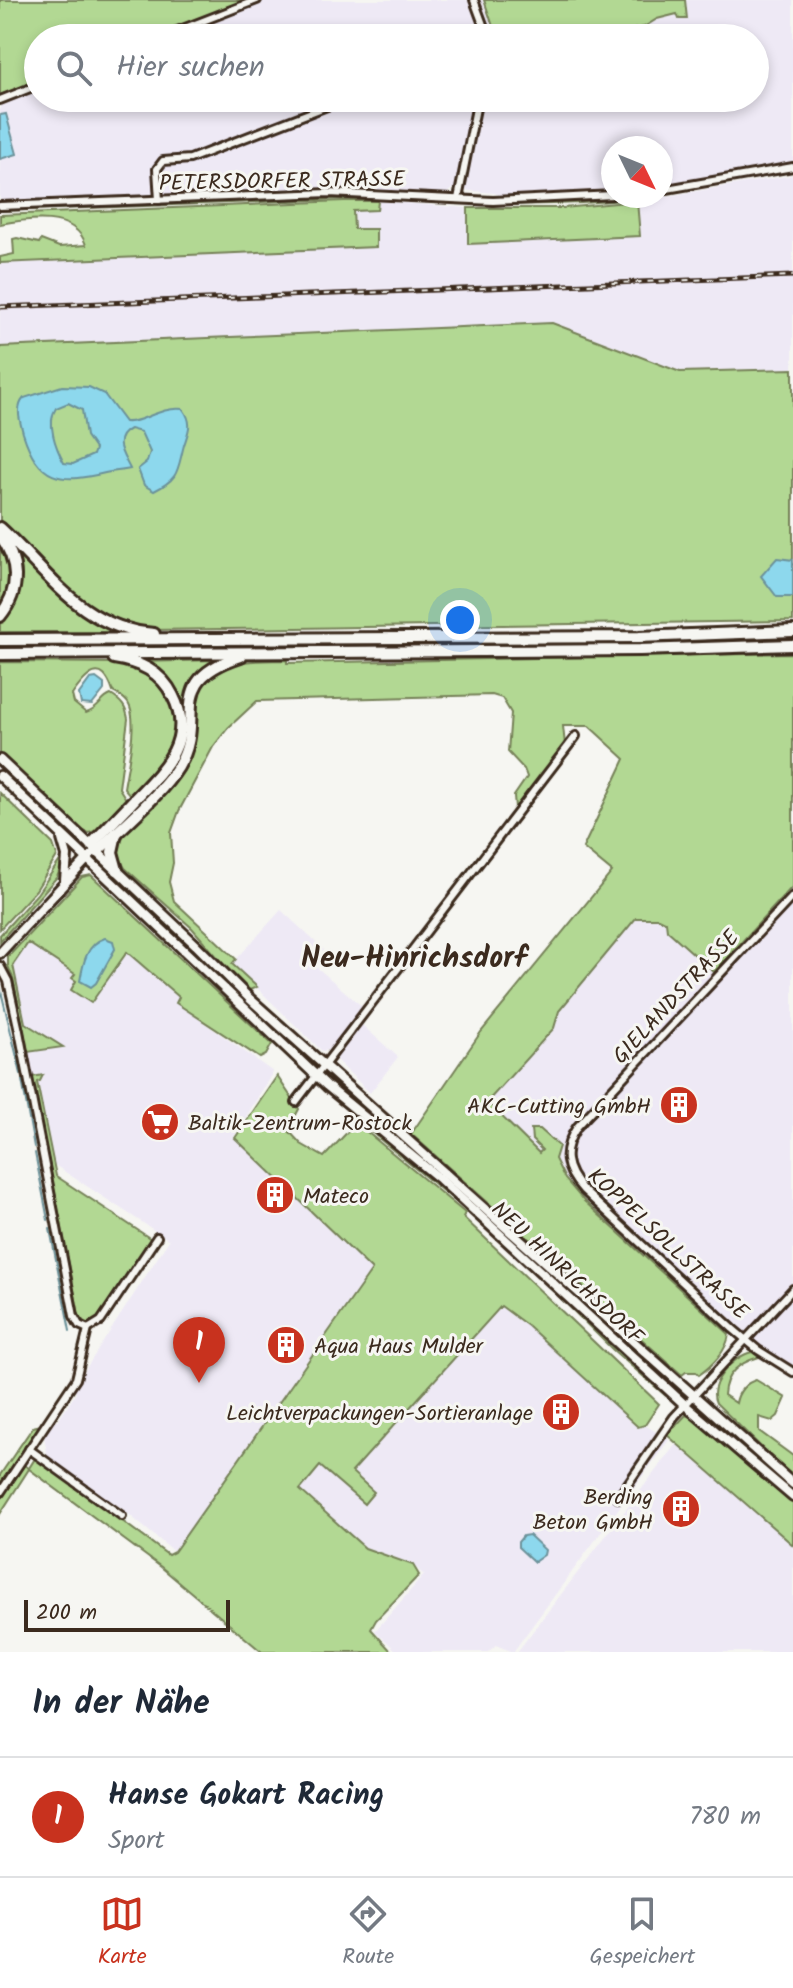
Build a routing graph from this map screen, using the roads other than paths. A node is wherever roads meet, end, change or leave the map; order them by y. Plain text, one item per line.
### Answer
1 (257, 0) edge
2 (474, 0) edge
3 (195, 24) edge
4 (483, 24) edge
5 (24, 91) edge
6 (0, 100) edge
7 (312, 112) edge
8 (475, 112) edge
9 (793, 167) edge
10 (673, 188) edge
11 (601, 196) edge
12 (458, 199) junction
13 (159, 200) junction
14 (0, 206) edge
15 (0, 528) edge
16 (0, 535) edge
17 (0, 616) edge
18 (793, 631) edge
19 (187, 639) junction
20 (0, 640) edge
21 (793, 645) edge
22 (251, 652) junction
23 (84, 653) junction
24 (0, 654) edge
25 (576, 736) dead end
26 (0, 760) edge
27 (0, 776) edge
28 (119, 829) junction
29 (60, 834) junction
30 (94, 848) junction
31 (86, 858) junction
32 (117, 870) junction
33 (65, 882) junction
34 (793, 896) edge
35 (0, 953) edge
36 (0, 966) edge
37 (324, 1066) junction
38 (308, 1068) junction
39 (317, 1076) junction
40 (336, 1077) junction
41 (296, 1102) dead end
42 (566, 1163) joint
43 (157, 1237) dead end
44 (793, 1289) edge
45 (88, 1329) junction
46 (746, 1340) junction
47 (793, 1372) edge
48 (695, 1394) junction
49 (685, 1405) junction
50 (29, 1449) junction
51 (793, 1484) edge
52 (0, 1493) edge
53 (793, 1497) edge
54 (618, 1498) dead end
55 (122, 1516) dead end

1 - 3 street
2 - 4 street
5 - 6 street
7 - 13 street
8 - 12 street
9 - 10 street
11 - 12 street, PETERSDORFER STRASSE
12 - 13 street, PETERSDORFER STRASSE
13 - 14 street, PETERSDORFER STRASSE
15 - 19 highway
16 - 17 highway
18 - 19 highway
19 - 20 highway
21 - 22 highway
22 - 23 highway
22 - 28 highway
23 - 24 highway
23 - 30 highway
25 - 37 street
26 - 30 main road, NEU HINRICHSDORF
27 - 29 main road, NEU HINRICHSDORF
28 - 30 highway
28 - 32 highway
29 - 31 main road, NEU HINRICHSDORF
29 - 33 main road
30 - 31 main road
30 - 32 main road, NEU HINRICHSDORF
31 - 33 main road
31 - 38 main road, NEU HINRICHSDORF
32 - 37 main road, NEU HINRICHSDORF
33 - 35 main road
34 - 42 street, GIELANDSTRASSE
36 - 45 street
37 - 38 main road
37 - 39 street
37 - 40 main road, NEU HINRICHSDORF
38 - 39 main road, NEU HINRICHSDORF
39 - 40 main road
39 - 41 street
39 - 49 main road, NEU HINRICHSDORF
40 - 48 main road, NEU HINRICHSDORF
42 - 46 street, KOPPELSOLLSTRASSE
43 - 45 street
44 - 46 street
45 - 50 street
46 - 47 street, KOPPELSOLLSTRASSE
46 - 48 street
48 - 49 street
48 - 51 main road, NEU HINRICHSDORF
49 - 53 main road, NEU HINRICHSDORF
49 - 54 street
50 - 52 street
50 - 55 street

